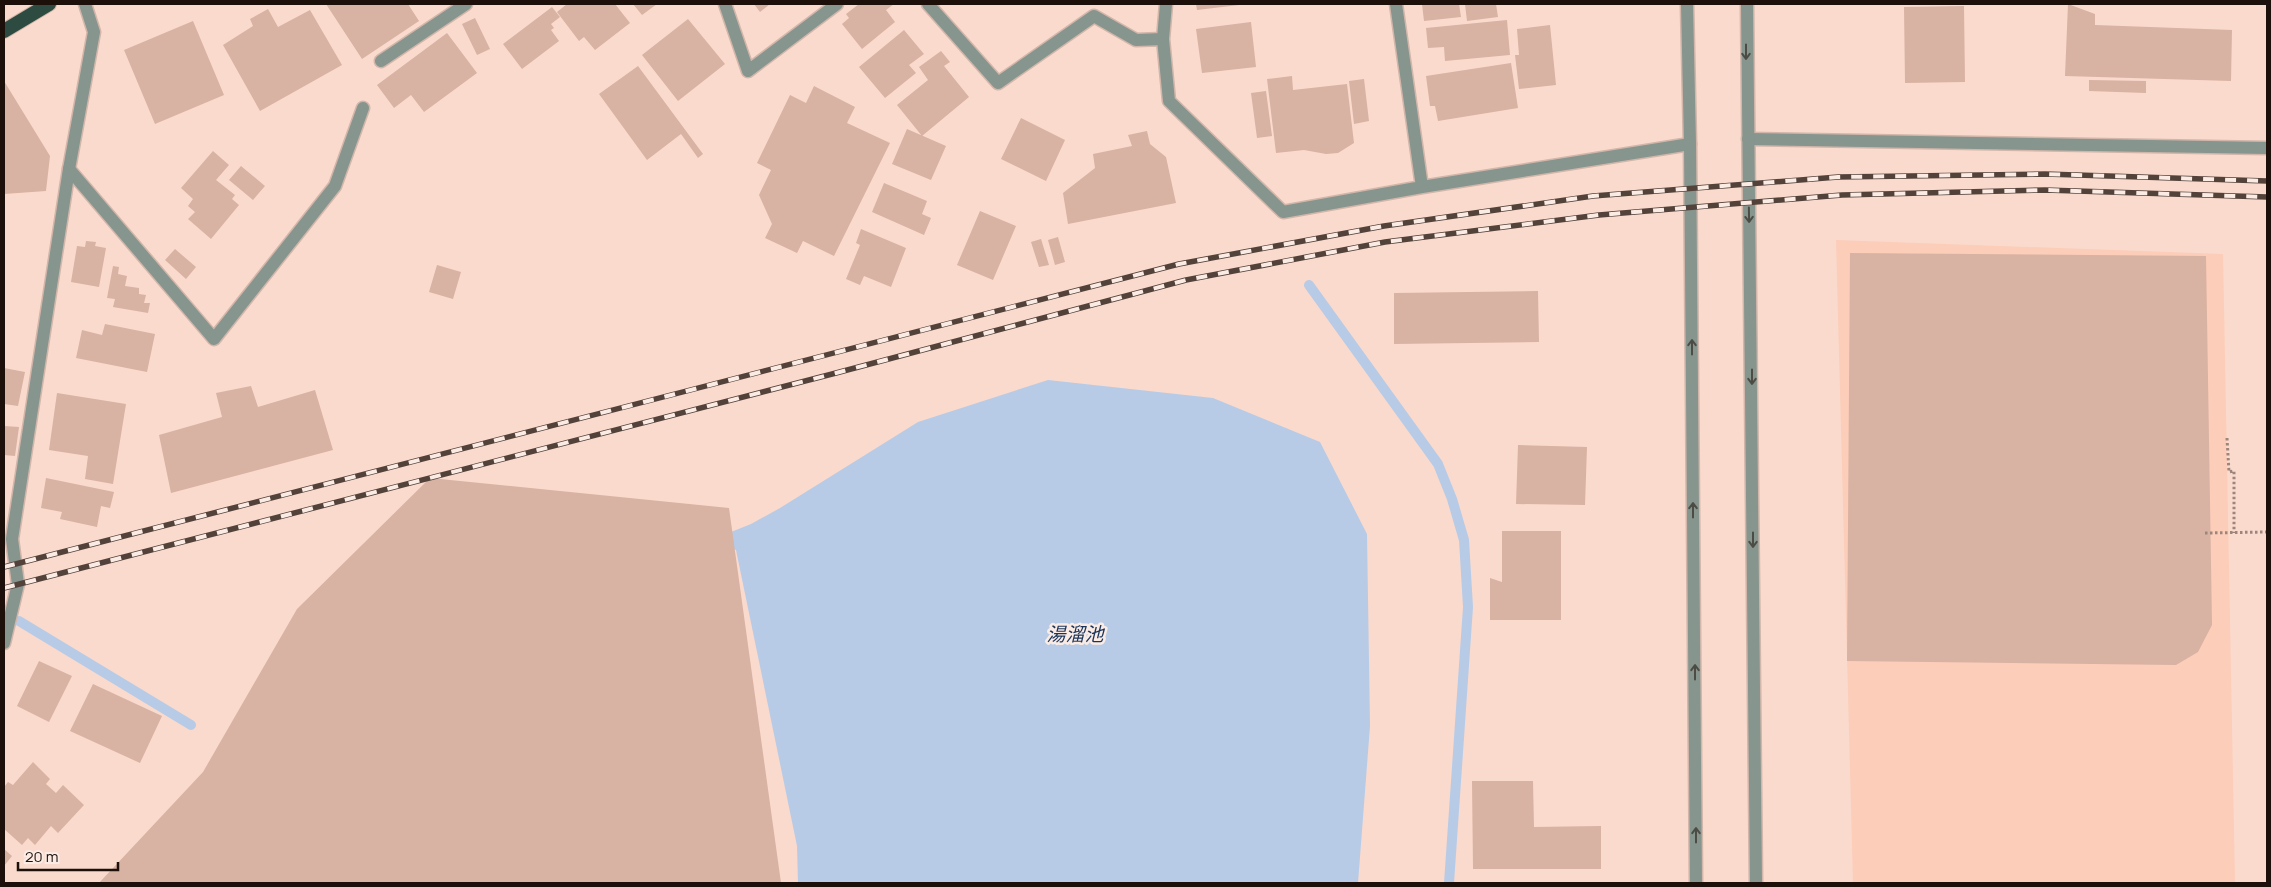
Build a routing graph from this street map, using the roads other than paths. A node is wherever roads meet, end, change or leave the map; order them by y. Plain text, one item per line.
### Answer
1 (49, 4) edge
2 (85, 4) edge
3 (466, 4) edge
4 (725, 4) edge
5 (837, 4) edge
6 (928, 4) edge
7 (1166, 4) edge
8 (1396, 4) edge
9 (1687, 4) edge
10 (1747, 4) edge
11 (4, 31) edge
12 (1163, 38) junction
13 (381, 61) dead end
14 (363, 108) dead end
15 (1748, 139) junction
16 (1690, 144) junction
17 (2267, 148) edge
18 (69, 169) junction
19 (1422, 187) junction
20 (4, 642) edge
21 (1696, 883) edge
22 (1756, 883) edge

1 - 11 highway
2 - 18 street
3 - 13 street
4 - 5 street
6 - 12 street
7 - 12 street
8 - 19 street
9 - 16 street
10 -> 15 street
12 - 19 street
14 - 18 street
15 - 17 street
15 -> 22 street
16 - 19 street
21 -> 16 street
18 - 20 street

